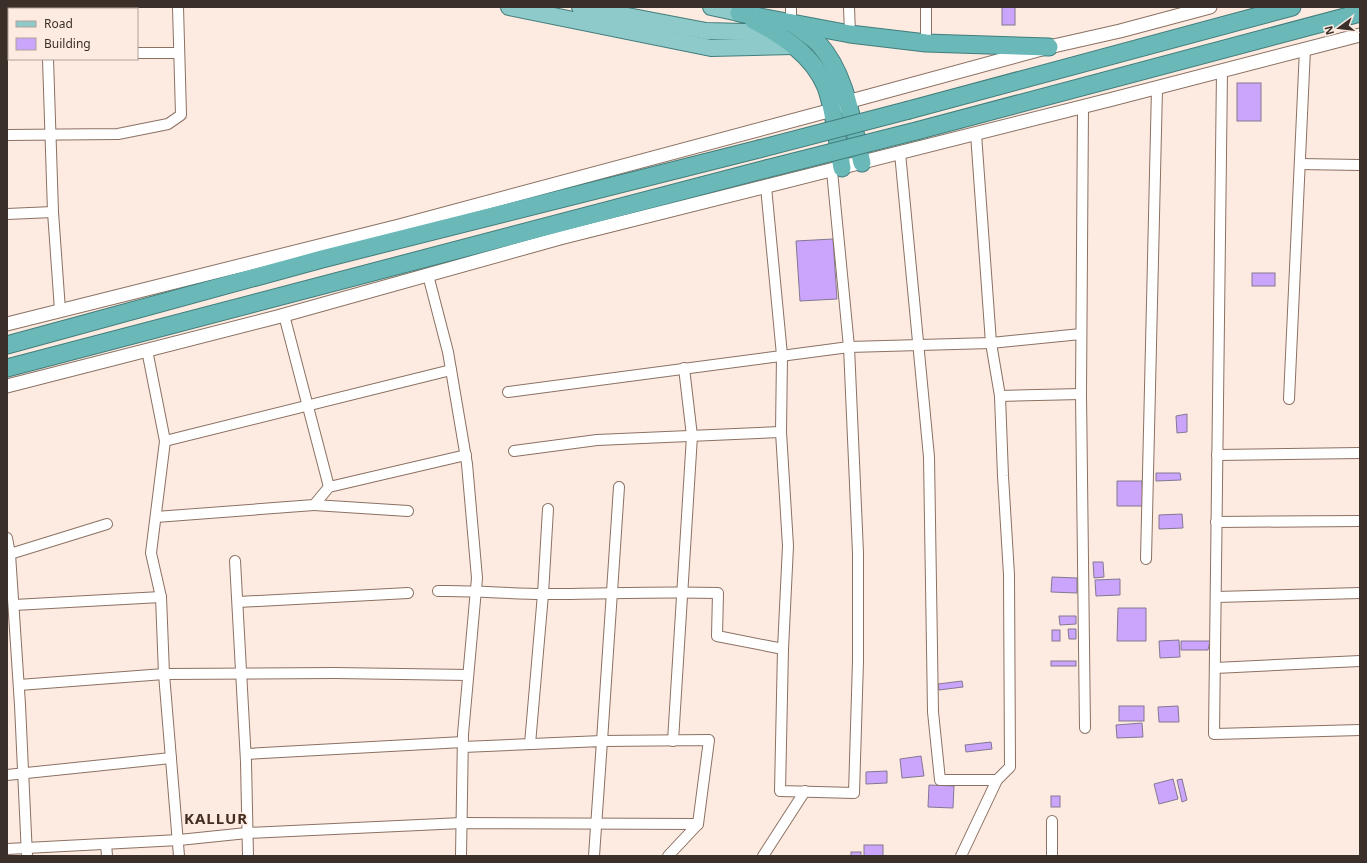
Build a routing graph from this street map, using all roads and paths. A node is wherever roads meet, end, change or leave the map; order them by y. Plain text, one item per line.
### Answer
1 (178, 7) edge
2 (509, 7) edge
3 (580, 7) edge
4 (711, 7) edge
5 (849, 7) edge
6 (926, 7) edge
7 (1210, 7) edge
8 (1292, 7) edge
9 (739, 13) junction
10 (1360, 13) edge
11 (791, 14) edge
12 (779, 33) junction
13 (850, 34) junction
14 (1360, 35) edge
15 (926, 43) junction
16 (793, 46) junction
17 (1049, 47) junction
18 (1305, 49) junction
19 (138, 53) edge
20 (179, 53) junction
21 (48, 60) edge
22 (1222, 71) junction
23 (1158, 88) junction
24 (847, 102) junction
25 (1083, 107) junction
26 (832, 110) junction
27 (976, 134) junction
28 (7, 135) edge
29 (50, 136) junction
30 (900, 153) junction
31 (862, 163) junction
32 (1300, 164) junction
33 (1360, 165) edge
34 (837, 169) junction
35 (766, 187) junction
36 (53, 212) junction
37 (7, 214) edge
38 (428, 275) junction
39 (60, 310) junction
40 (284, 315) junction
41 (7, 324) edge
42 (1081, 334) junction
43 (990, 343) junction
44 (7, 344) edge
45 (918, 345) junction
46 (849, 347) junction
47 (148, 350) junction
48 (782, 355) junction
49 (7, 368) edge
50 (684, 368) junction
51 (451, 370) junction
52 (7, 386) edge
53 (508, 392) dead end
54 (1081, 394) junction
55 (1000, 396) junction
56 (1289, 399) dead end
57 (308, 406) junction
58 (781, 432) junction
59 (692, 436) junction
60 (165, 441) junction
61 (514, 451) dead end
62 (1360, 453) edge
63 (466, 455) junction
64 (1217, 455) junction
65 (329, 487) junction
66 (619, 487) dead end
67 (314, 505) junction
68 (548, 509) dead end
69 (408, 511) dead end
70 (156, 517) junction
71 (1360, 520) edge
72 (1216, 522) junction
73 (107, 524) dead end
74 (7, 538) edge
75 (10, 554) junction
76 (1146, 559) dead end
77 (235, 561) dead end
78 (10, 578) edge
79 (476, 590) junction
80 (438, 591) dead end
81 (611, 592) junction
82 (683, 592) junction
83 (408, 593) dead end
84 (1360, 593) edge
85 (543, 594) junction
86 (161, 597) junction
87 (1216, 597) junction
88 (238, 602) junction
89 (14, 605) junction
90 (783, 649) junction
91 (1360, 661) edge
92 (1215, 668) junction
93 (164, 674) junction
94 (242, 674) junction
95 (468, 675) junction
96 (19, 685) junction
97 (1085, 728) dead end
98 (1360, 730) edge
99 (602, 741) junction
100 (673, 741) junction
101 (463, 744) junction
102 (530, 744) junction
103 (246, 754) junction
104 (171, 758) junction
105 (23, 772) junction
106 (7, 775) edge
107 (997, 780) junction
108 (805, 791) junction
109 (1052, 821) dead end
110 (596, 822) junction
111 (462, 823) junction
112 (698, 824) junction
113 (247, 833) junction
114 (179, 840) junction
115 (106, 844) junction
116 (7, 849) edge
117 (26, 851) edge
118 (106, 856) edge
119 (179, 856) edge
120 (248, 856) edge
121 (461, 856) edge
122 (594, 856) edge
123 (668, 856) edge
124 (763, 856) edge
125 (961, 856) edge
126 (1052, 856) edge

1 - 20 street
2 - 16 main road
3 - 12 main road
4 - 9 main road
5 - 13 street
6 - 15 street
7 - 17 street
8 - 44 highway, bridge
9 - 11 highway
9 - 12 highway
10 - 49 highway, bridge
11 - 13 highway
11 - 24 highway
12 - 16 highway
13 - 15 highway
14 - 18 street
15 - 17 highway
16 - 26 highway
17 - 24 street
18 - 22 street
18 - 32 street
19 - 20 street
20 - 29 street
21 - 29 street
22 - 23 street
22 - 64 street
23 - 25 street
23 - 76 street
24 - 26 street
24 - 31 highway
25 - 27 street
25 - 42 street
26 - 34 highway
26 - 39 street
27 - 30 street
27 - 43 street
28 - 29 street
29 - 36 street
30 - 31 street
30 - 45 street
31 - 34 street
32 - 33 street
32 - 56 street
34 - 35 street
34 - 46 street
35 - 38 street
35 - 48 street
36 - 37 street
36 - 39 street
38 - 40 street
38 - 51 street
39 - 41 street
40 - 47 street
40 - 57 street
42 - 43 street
42 - 54 street
43 - 45 street
43 - 55 street
45 - 46 street
45 - 107 street
46 - 48 street
46 - 108 street
47 - 52 street
47 - 60 street
48 - 50 street
48 - 58 street
50 - 53 street
50 - 59 street
51 - 57 street
51 - 63 street
54 - 55 street
54 - 97 street
55 - 107 street
57 - 60 street
57 - 65 street
58 - 59 street
58 - 90 street
59 - 61 street
59 - 82 street
60 - 70 street
62 - 64 street
63 - 65 street
63 - 79 street
64 - 72 street
65 - 67 street
66 - 81 street
67 - 69 street
67 - 70 street
68 - 85 street
70 - 86 street
71 - 72 street
72 - 87 street
73 - 75 street
74 - 75 street
75 - 78 street
77 - 88 street
78 - 89 street
79 - 80 street
79 - 85 street
79 - 95 street
81 - 82 street
81 - 85 street
81 - 99 street
82 - 90 street
82 - 100 street
83 - 88 street
84 - 87 street
85 - 102 street
86 - 89 street
86 - 93 street
87 - 92 street
88 - 94 street
89 - 96 street
90 - 108 street
91 - 92 street
92 - 98 street
93 - 94 street
93 - 96 street
93 - 104 street
94 - 95 street
94 - 103 street
95 - 101 street
96 - 105 street
99 - 100 street
99 - 102 street
99 - 110 street
100 - 112 street
101 - 102 street
101 - 103 street
101 - 111 street
103 - 113 street
104 - 105 street
104 - 114 street
105 - 106 street
105 - 117 street
107 - 125 street
108 - 124 street
109 - 126 street
110 - 111 street
110 - 112 street
110 - 122 street
111 - 113 street
111 - 121 street
112 - 123 street
113 - 114 street
113 - 120 street
114 - 115 street
114 - 119 street
115 - 117 street
115 - 118 street
116 - 117 street

